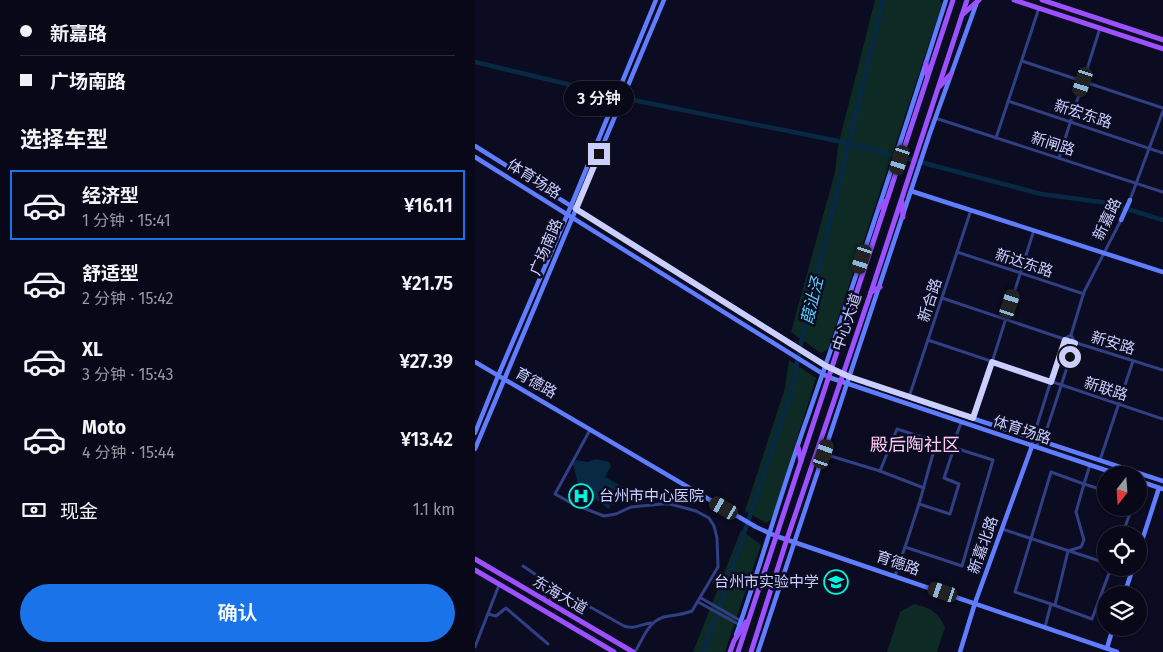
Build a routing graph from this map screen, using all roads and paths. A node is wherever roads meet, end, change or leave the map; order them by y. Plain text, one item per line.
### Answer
1 (656, 0) edge
2 (663, 0) edge
3 (947, 0) edge
4 (953, 0) edge
5 (967, 0) edge
6 (1015, 0) edge
7 (1042, 0) edge
8 (978, 1) edge
9 (1039, 8) junction
10 (949, 13) junction
11 (962, 15) junction
12 (1100, 28) junction
13 (1163, 40) edge
14 (1163, 49) edge
15 (1021, 61) junction
16 (926, 63) junction
17 (951, 74) junction
18 (927, 78) junction
19 (1083, 82) junction
20 (937, 88) junction
21 (1008, 101) junction
22 (1163, 109) edge
23 (935, 118) junction
24 (1071, 122) junction
25 (996, 138) junction
26 (902, 145) junction
27 (475, 146) edge
28 (1150, 148) junction
29 (1163, 153) edge
30 (475, 157) edge
31 (1059, 158) junction
32 (897, 160) junction
33 (1137, 184) junction
34 (911, 191) junction
35 (1163, 192) edge
36 (901, 200) junction
37 (1130, 200) joint
38 (887, 201) junction
39 (574, 208) junction
40 (879, 208) junction
41 (971, 210) junction
42 (570, 217) junction
43 (903, 217) junction
44 (1121, 220) joint
45 (1034, 230) junction
46 (957, 252) junction
47 (1105, 253) junction
48 (1163, 272) edge
49 (1020, 273) junction
50 (856, 276) junction
51 (880, 287) junction
52 (857, 290) junction
53 (871, 292) junction
54 (1084, 294) junction
55 (942, 298) junction
56 (1005, 319) junction
57 (1071, 335) junction
58 (928, 340) junction
59 (1065, 340) junction
60 (1075, 343) junction
61 (1133, 361) junction
62 (475, 362) edge
63 (992, 362) junction
64 (829, 367) junction
65 (1163, 370) edge
66 (843, 374) junction
67 (498, 376) junction
68 (826, 376) junction
69 (850, 377) junction
70 (504, 379) junction
71 (840, 382) junction
72 (1051, 382) junction
73 (847, 384) junction
74 (1061, 386) junction
75 (909, 397) junction
76 (1118, 404) junction
77 (973, 418) junction
78 (1163, 419) edge
79 (961, 422) junction
80 (590, 430) junction
81 (475, 433) edge
82 (1033, 438) junction
83 (1043, 441) junction
84 (936, 443) junction
85 (1032, 446) junction
86 (797, 447) junction
87 (953, 448) junction
88 (475, 449) edge
89 (815, 454) junction
90 (824, 454) junction
91 (1101, 460) junction
92 (801, 461) junction
93 (1091, 465) junction
94 (819, 467) junction
95 (1097, 467) edge
96 (880, 471) junction
97 (1162, 479) edge
98 (1084, 484) junction
99 (1147, 484) edge
100 (924, 488) junction
101 (1161, 488) edge
102 (1097, 489) edge
103 (919, 504) junction
104 (1147, 527) edge
105 (1002, 529) junction
106 (774, 534) junction
107 (787, 538) junction
108 (1031, 538) junction
109 (795, 541) junction
110 (905, 548) junction
111 (1068, 550) junction
112 (475, 559) edge
113 (1097, 560) edge
114 (523, 566) dead end
115 (475, 570) edge
116 (895, 576) junction
117 (1108, 576) edge
118 (551, 584) junction
119 (499, 585) junction
120 (557, 587) junction
121 (543, 599) junction
122 (700, 600) junction
123 (549, 602) junction
124 (975, 603) junction
125 (1053, 605) junction
126 (488, 614) junction
127 (749, 618) junction
128 (651, 623) junction
129 (740, 623) junction
130 (1045, 627) junction
131 (757, 634) junction
132 (764, 636) junction
133 (1111, 636) edge
134 (734, 641) junction
135 (548, 644) dead end
136 (475, 647) edge
137 (1107, 648) junction
138 (614, 652) edge
139 (634, 652) edge
140 (730, 652) edge
141 (738, 652) edge
142 (751, 652) edge
143 (758, 652) edge
144 (960, 652) edge
145 (1117, 652) edge

1 - 39 main road, 广场南路
2 - 39 main road, 广场南路
3 - 10 main road
3 - 16 main road
4 - 10 main road, 中心大道
5 - 11 main road, 中心大道
6 - 9 main road
7 - 13 main road
8 - 11 main road
8 - 17 main road
9 - 12 main road
9 - 15 street
10 - 18 main road, 中心大道
11 - 20 main road, 中心大道
12 - 14 main road
12 - 19 street
15 - 19 street
15 - 21 street
16 - 18 main road
16 - 26 main road
17 - 20 main road
17 - 23 main road
18 - 26 main road, 中心大道
19 - 22 street
19 - 24 street
20 - 36 main road, 中心大道
21 - 24 street, 新宏东路
21 - 25 street
22 - 28 street, 新嘉路
23 - 25 street, 新闸路
23 - 34 main road
24 - 28 street, 新宏东路
24 - 31 street
25 - 31 street, 新闸路
26 - 32 main road, 中心大道
27 - 39 main road
28 - 29 street, 新宏东路
28 - 33 street, 新嘉路
30 - 42 main road, 体育场路
31 - 33 street, 新闸路
32 - 38 main road, 中心大道
32 - 40 main road
33 - 35 street, 新闸路
33 - 37 street, 新嘉路
34 - 41 main road
34 - 43 main road
36 - 43 main road
36 - 53 main road, 中心大道
37 - 44 main road, 新嘉路
38 - 40 main road
38 - 52 main road, 中心大道
39 - 42 main road, 广场南路
39 - 64 main road
40 - 50 main road
41 - 45 main road
41 - 46 street, 新合路
42 - 67 main road, 广场南路
42 - 68 main road, 体育场路
42 - 70 main road, 广场南路
43 - 51 main road
44 - 47 street, 新嘉路
45 - 47 main road
45 - 49 street
46 - 49 street, 新达东路
46 - 55 street, 新合路
47 - 48 main road
47 - 54 street, 新嘉路
49 - 54 street, 新达东路
49 - 56 street
50 - 52 main road
50 - 64 main road
51 - 53 main road
51 - 69 main road
52 - 64 main road, 中心大道
53 - 66 main road, 中心大道
54 - 57 street, 新嘉路
55 - 56 street, 新安路
55 - 58 street, 新合路
56 - 59 street, 新安路
56 - 63 street
57 - 59 street
57 - 60 street
58 - 63 street, 新联路
58 - 75 street, 新合路
59 - 60 street, 新安路
59 - 72 street
60 - 61 street, 新安路
60 - 74 street
61 - 65 street, 新安路
61 - 76 street
62 - 67 main road, 育德路
63 - 72 street, 新联路
63 - 77 street
64 - 66 main road
64 - 68 main road, 中心大道
66 - 69 main road
66 - 71 main road, 中心大道
67 - 70 main road, 育德路
67 - 81 main road, 广场南路
68 - 71 main road, 体育场路
68 - 86 main road
68 - 92 main road, 中心大道
69 - 73 main road
69 - 75 main road
70 - 80 main road, 育德路
70 - 88 main road, 广场南路
71 - 73 main road, 体育场路
71 - 89 main road, 中心大道
72 - 74 street, 新联路
72 - 82 street
73 - 79 main road, 体育场路
73 - 90 main road
74 - 76 street, 新联路
74 - 83 street
75 - 77 main road
76 - 78 street, 新联路
76 - 91 street
77 - 82 main road
79 - 85 main road, 体育场路
79 - 87 street
80 - 106 main road, 育德路
80 - 122 street
82 - 83 main road
82 - 85 street
83 - 85 street
83 - 91 main road
84 - 87 street
84 - 96 street
84 - 100 street
85 - 93 main road, 体育场路
85 - 105 main road, 新嘉北路
86 - 92 main road
86 - 106 main road
87 - 103 street
87 - 110 street
89 - 94 main road
89 - 107 main road, 中心大道
90 - 94 main road
90 - 96 street
91 - 97 main road
92 - 106 main road, 中心大道
93 - 95 main road, 体育场路
93 - 98 street
94 - 109 main road
96 - 100 street
98 - 102 street
98 - 108 street
98 - 111 street
99 - 101 main road
100 - 103 street
101 - 104 main road
103 - 110 street
105 - 108 street
105 - 124 main road, 新嘉北路
106 - 107 main road, 育德路
106 - 127 main road, 中心大道
106 - 129 main road
107 - 109 main road, 育德路
107 - 131 main road, 中心大道
108 - 111 street
108 - 125 street
109 - 116 main road, 育德路
109 - 132 main road
110 - 116 street
111 - 113 street
111 - 125 street
112 - 121 main road, 东海大道
114 - 118 street
115 - 119 main road, 东海大道
116 - 124 main road, 育德路
117 - 125 street
118 - 120 street
118 - 121 street
119 - 126 street
119 - 138 main road, 东海大道
120 - 123 street
120 - 128 street
121 - 123 main road, 东海大道
122 - 128 street
122 - 129 street
123 - 139 main road, 东海大道
124 - 130 main road, 育德路
124 - 144 main road, 新嘉北路
125 - 130 street
126 - 135 street
126 - 136 street
127 - 134 main road
127 - 141 main road, 中心大道
128 - 139 street
129 - 134 main road
130 - 137 main road, 育德路
131 - 132 main road
131 - 142 main road, 中心大道
132 - 143 main road
133 - 137 main road
134 - 140 main road
137 - 145 main road, 育德路

